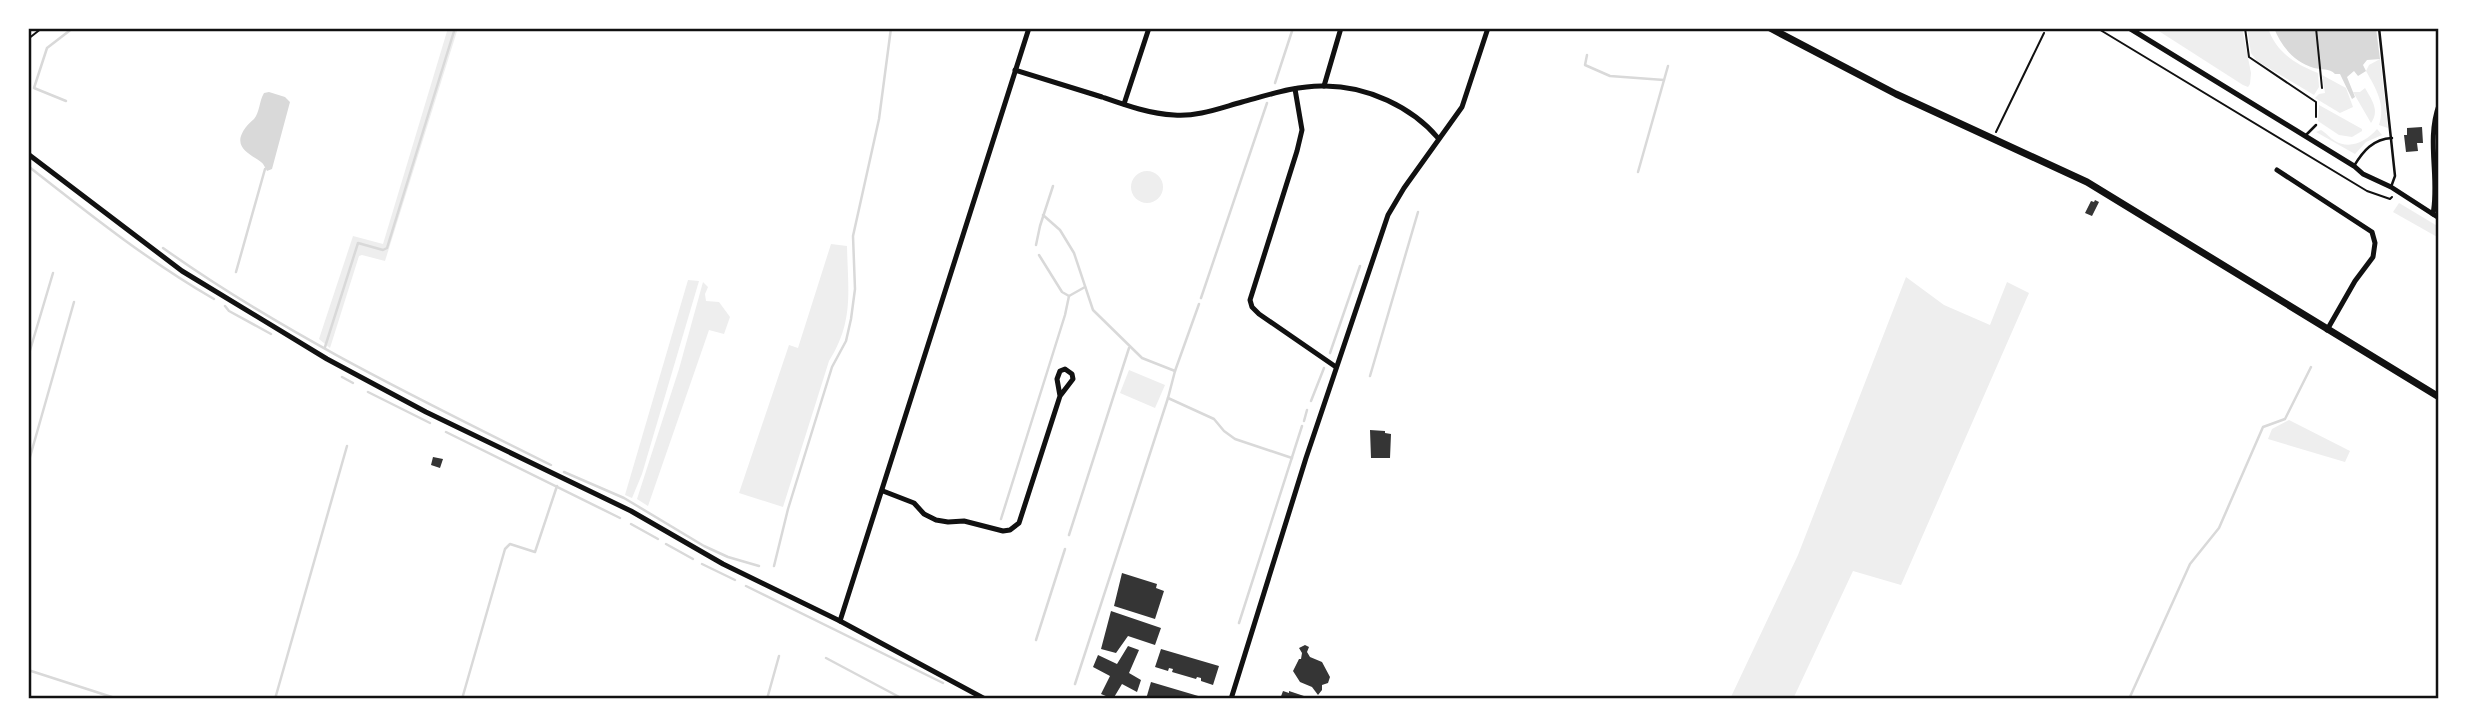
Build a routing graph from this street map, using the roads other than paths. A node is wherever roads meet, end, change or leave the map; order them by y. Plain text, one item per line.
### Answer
1 (1029, 28) edge
2 (1149, 28) edge
3 (1341, 28) edge
4 (1488, 28) edge
5 (1770, 28) edge
6 (2129, 28) edge
7 (2379, 28) edge
8 (1016, 70) junction
9 (1324, 86) junction
10 (1295, 89) junction
11 (1124, 104) junction
12 (2439, 105) edge
13 (2316, 125) road end
14 (2305, 136) junction
15 (1438, 138) junction
16 (2392, 138) junction
17 (28, 154) edge
18 (2354, 166) junction
19 (2277, 170) dead end
20 (2391, 187) junction
21 (2436, 216) edge
22 (2327, 330) junction
23 (1336, 367) junction
24 (1060, 396) junction
25 (2439, 397) edge
26 (883, 491) junction
27 (840, 621) junction
28 (985, 699) edge
29 (1231, 699) edge

1 - 8 street
2 - 11 street
3 - 9 street
4 - 15 street
5 - 22 street
6 - 14 street
7 - 16 lane
8 - 11 street
8 - 26 street
9 - 10 street
9 - 15 street
10 - 11 street
10 - 23 street
12 - 21 street
13 - 14 lane
14 - 18 street
15 - 23 street
16 - 18 lane
16 - 20 lane
17 - 27 street
18 - 20 street
19 - 22 street
20 - 21 street
22 - 25 street
23 - 29 street
24 - 24 street
24 - 26 street
26 - 27 street
27 - 28 street

